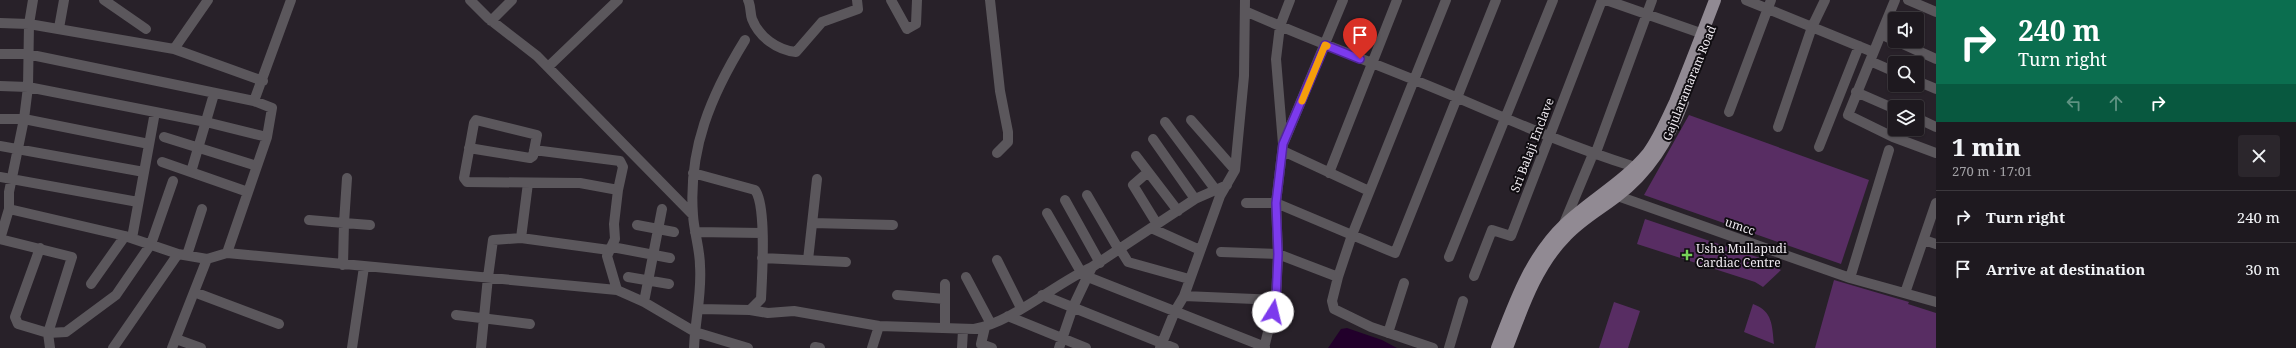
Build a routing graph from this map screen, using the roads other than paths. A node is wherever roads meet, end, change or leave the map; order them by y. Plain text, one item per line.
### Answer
1 (33, 0) edge
2 (64, 0) edge
3 (104, 0) edge
4 (208, 0) edge
5 (291, 0) edge
6 (470, 0) edge
7 (512, 0) edge
8 (618, 0) edge
9 (748, 0) edge
10 (857, 0) edge
11 (891, 0) edge
12 (917, 0) edge
13 (990, 0) edge
14 (1245, 0) edge
15 (1290, 0) edge
16 (1343, 0) edge
17 (1397, 0) edge
18 (1446, 0) edge
19 (1496, 0) edge
20 (1554, 0) edge
21 (1602, 0) edge
22 (1606, 0) edge
23 (1652, 0) edge
24 (1715, 0) edge
25 (1722, 0) edge
26 (1746, 0) edge
27 (1825, 0) edge
28 (1895, 0) edge
29 (1908, 0) edge
30 (1769, 4) edge
31 (1245, 11) junction
32 (1936, 12) edge
33 (1645, 16) junction
34 (491, 21) junction
35 (0, 23) edge
36 (29, 24) junction
37 (1280, 26) junction
38 (1812, 27) junction
39 (59, 28) junction
40 (146, 29) dead end
41 (1881, 34) junction
42 (1705, 36) junction
43 (1888, 38) edge
44 (744, 40) dead end
45 (1325, 45) junction
46 (1859, 46) junction
47 (1911, 48) edge
48 (174, 49) junction
49 (0, 54) edge
50 (27, 54) junction
51 (1872, 57) junction
52 (1936, 59) edge
53 (1372, 64) junction
54 (548, 67) junction
55 (1888, 67) edge
56 (263, 81) junction
57 (1414, 81) junction
58 (1924, 84) edge
59 (0, 86) edge
60 (28, 87) junction
61 (1936, 89) edge
62 (1856, 92) junction
63 (214, 94) junction
64 (1457, 98) junction
65 (254, 101) junction
66 (1888, 106) edge
67 (155, 112) junction
68 (1729, 112) dead end
69 (0, 118) edge
70 (24, 119) junction
71 (1191, 120) dead end
72 (1505, 120) junction
73 (1924, 121) edge
74 (206, 122) junction
75 (1165, 122) dead end
76 (1778, 127) dead end
77 (1936, 127) edge
78 (1550, 136) junction
79 (267, 137) junction
80 (164, 138) dead end
81 (1153, 139) dead end
82 (149, 144) junction
83 (0, 146) edge
84 (1283, 147) junction
85 (1819, 147) dead end
86 (198, 148) junction
87 (469, 148) junction
88 (18, 149) junction
89 (534, 150) junction
90 (1889, 150) dead end
91 (997, 153) dead end
92 (1936, 153) edge
93 (1594, 154) junction
94 (1136, 156) dead end
95 (162, 162) dead end
96 (257, 166) junction
97 (1635, 167) junction
98 (1235, 170) junction
99 (144, 172) junction
100 (191, 172) junction
101 (1148, 172) junction
102 (693, 173) junction
103 (1329, 173) junction
104 (0, 177) edge
105 (347, 178) dead end
106 (11, 179) junction
107 (817, 179) dead end
108 (173, 181) dead end
109 (528, 183) junction
110 (1227, 186) junction
111 (618, 190) junction
112 (1215, 190) junction
113 (1370, 191) junction
114 (5, 192) edge
115 (248, 192) junction
116 (1612, 194) junction
117 (1087, 195) dead end
118 (1195, 199) junction
119 (1065, 200) dead end
120 (138, 202) junction
121 (1246, 203) dead end
122 (1276, 203) junction
123 (1936, 203) edge
124 (9, 208) junction
125 (662, 209) dead end
126 (202, 210) dead end
127 (1178, 211) junction
128 (1047, 213) dead end
129 (693, 214) junction
130 (3, 219) edge
131 (309, 220) dead end
132 (344, 223) junction
133 (812, 223) junction
134 (370, 225) dead end
135 (637, 225) dead end
136 (893, 225) dead end
137 (1154, 226) junction
138 (1562, 227) junction
139 (658, 230) junction
140 (674, 232) dead end
141 (696, 232) junction
142 (762, 233) junction
143 (1352, 235) junction
144 (129, 237) junction
145 (521, 238) junction
146 (0, 239) edge
147 (1924, 240) junction
148 (151, 244) junction
149 (1936, 244) edge
150 (40, 248) junction
151 (610, 249) junction
152 (1119, 249) junction
153 (1200, 250) junction
154 (1221, 252) dead end
155 (227, 253) junction
156 (182, 254) junction
157 (1278, 254) junction
158 (653, 255) junction
159 (1449, 257) dead end
160 (670, 258) dead end
161 (762, 258) junction
162 (207, 259) junction
163 (808, 260) junction
164 (997, 260) dead end
165 (846, 262) dead end
166 (343, 265) junction
167 (1096, 265) junction
168 (364, 267) junction
169 (1084, 275) junction
170 (1474, 276) dead end
171 (628, 277) dead end
172 (966, 277) dead end
173 (1338, 277) junction
174 (488, 278) junction
175 (1850, 278) junction
176 (1189, 279) junction
177 (649, 281) junction
178 (1404, 283) dead end
179 (90, 284) dead end
180 (669, 284) dead end
181 (945, 284) dead end
182 (617, 290) junction
183 (194, 292) junction
184 (1905, 293) junction
185 (897, 295) dead end
186 (1042, 295) junction
187 (1184, 296) junction
188 (945, 299) junction
189 (1276, 300) junction
190 (644, 302) junction
191 (1463, 302) dead end
192 (1936, 302) edge
193 (1073, 307) junction
194 (1021, 308) junction
195 (699, 309) junction
196 (750, 310) junction
197 (1175, 312) junction
198 (456, 315) dead end
199 (1008, 316) junction
200 (484, 318) junction
201 (279, 324) dead end
202 (530, 324) dead end
203 (988, 325) junction
204 (879, 326) junction
205 (945, 328) junction
206 (964, 330) junction
207 (695, 332) junction
208 (1388, 332) junction
209 (48, 333) junction
210 (174, 343) edge
211 (1061, 344) edge
212 (1161, 346) edge
213 (1265, 347) edge
214 (50, 348) edge
215 (113, 348) edge
216 (201, 348) edge
217 (352, 348) edge
218 (481, 348) edge
219 (694, 348) edge
220 (748, 348) edge
221 (872, 348) edge
222 (962, 348) edge
223 (992, 348) edge
224 (1086, 348) edge
225 (1174, 348) edge
226 (1433, 348) edge
227 (1449, 348) edge
228 (1497, 348) edge
229 (1507, 348) edge

1 - 36 street
2 - 39 street
3 - 40 street
4 - 48 street
5 - 56 street
6 - 34 street
7 - 34 street
8 - 54 street
9 - 10 street
11 - 12 street
13 - 91 street
14 - 31 street
15 - 37 street
16 - 45 street
17 - 53 street
18 - 57 street
19 - 64 street
20 - 72 street
21 - 78 street, Sri Balaji Enclave
22 - 33 street
23 - 33 street
24 - 42 main road, Gajularamaram Road
25 - 42 main road, Gajularamaram Road
26 - 30 street
27 - 38 street
28 - 41 street
29 - 32 street
30 - 38 street
30 - 68 street
31 - 37 street
31 - 98 street
33 - 42 street
33 - 93 street
34 - 54 street
35 - 36 street
36 - 39 street
36 - 50 street
37 - 45 street
37 - 84 street
38 - 46 street
38 - 76 street
39 - 48 street
41 - 43 street
41 - 51 street
42 - 97 main road, Gajularamaram Road
42 - 116 main road, Gajularamaram Road
44 - 102 street
45 - 53 street
45 - 84 street
46 - 51 street
46 - 85 street
47 - 52 street
48 - 56 street
49 - 50 street
50 - 60 street
50 - 63 street
51 - 55 street
51 - 62 street
53 - 57 street
53 - 103 street
54 - 129 street
56 - 65 street
57 - 64 street
57 - 113 street
58 - 61 street
59 - 60 street
60 - 67 street
60 - 70 street
62 - 66 street
62 - 92 street
63 - 65 street
63 - 74 street
64 - 72 street
64 - 143 street
65 - 79 street
67 - 74 street
67 - 82 street
69 - 70 street
70 - 82 street
70 - 88 street
71 - 98 street
72 - 78 street
72 - 159 street
73 - 77 street
74 - 79 street
74 - 86 street
75 - 112 street
78 - 93 street
78 - 170 street, Sri Balaji Enclave
79 - 96 street
80 - 86 street
81 - 118 street
82 - 99 street
83 - 88 street
84 - 103 street
84 - 122 street
86 - 96 street
86 - 100 street
87 - 89 street
87 - 89 street
87 - 109 street
88 - 99 street
88 - 106 street
89 - 111 street
90 - 175 street
93 - 97 street
93 - 138 street
94 - 101 street
95 - 100 street
96 - 115 street
97 - 116 main road, Gajularamaram Road
98 - 110 street
99 - 120 street
100 - 115 street
101 - 127 street
101 - 137 street
102 - 129 street
102 - 142 street
103 - 113 street
104 - 106 street
105 - 132 street
106 - 114 street
106 - 120 street
107 - 133 street
108 - 148 street
109 - 111 street
109 - 145 street
110 - 112 street
110 - 153 street
111 - 151 street
112 - 118 street
113 - 143 street
114 - 124 street
115 - 155 street
116 - 138 main road, Gajularamaram Road
116 - 175 street, umcc
116 - 229 main road, Gajularamaram Road
117 - 152 street
118 - 127 street
119 - 167 street
120 - 144 street
121 - 122 street
122 - 143 street
122 - 157 street
123 - 147 street
124 - 130 street
124 - 144 street
125 - 139 street
126 - 156 street
127 - 137 street
128 - 169 street
129 - 141 street
130 - 146 street
131 - 132 street
132 - 134 street
132 - 166 street
133 - 136 street
133 - 163 street
135 - 139 street
137 - 152 street
137 - 153 street
138 - 228 main road, Gajularamaram Road
139 - 140 street
139 - 158 street
141 - 142 street
141 - 195 street
142 - 161 street
143 - 173 street
144 - 148 street
144 - 179 street
145 - 151 street
145 - 174 street
146 - 150 street
147 - 149 street
147 - 184 street
148 - 156 street
148 - 209 street
150 - 209 street
150 - 209 street
151 - 158 street
151 - 182 street
152 - 167 street
152 - 176 street
153 - 176 street
154 - 157 street
155 - 162 street
155 - 166 street
156 - 162 street
156 - 215 street
157 - 173 street
157 - 189 street
158 - 160 street
158 - 177 street
161 - 163 street
161 - 196 street
162 - 183 street
163 - 165 street
164 - 194 street
166 - 168 street
167 - 169 street
168 - 174 street
168 - 217 street
169 - 186 street
169 - 193 street
169 - 197 street
171 - 177 street
172 - 203 street
173 - 208 street
174 - 182 street
174 - 200 street
175 - 184 street, umcc
176 - 187 street
177 - 180 street
177 - 190 street
178 - 208 street
181 - 188 street
182 - 190 street
183 - 201 street
183 - 210 street
184 - 192 street, umcc
185 - 188 street
186 - 193 street
186 - 194 street
187 - 189 street
187 - 197 street
188 - 205 street
189 - 213 street
190 - 207 street
191 - 227 street
193 - 211 street
193 - 212 street
194 - 199 street
195 - 196 street
195 - 207 street
196 - 204 street
197 - 212 street
197 - 213 street
198 - 200 street
199 - 203 street
199 - 211 street
200 - 202 street
200 - 218 street
203 - 206 street
203 - 223 street
204 - 205 street
204 - 221 street
205 - 206 street
206 - 222 street
207 - 219 street
207 - 220 street
208 - 226 street
209 - 214 street
210 - 216 street
211 - 224 street
212 - 225 street

